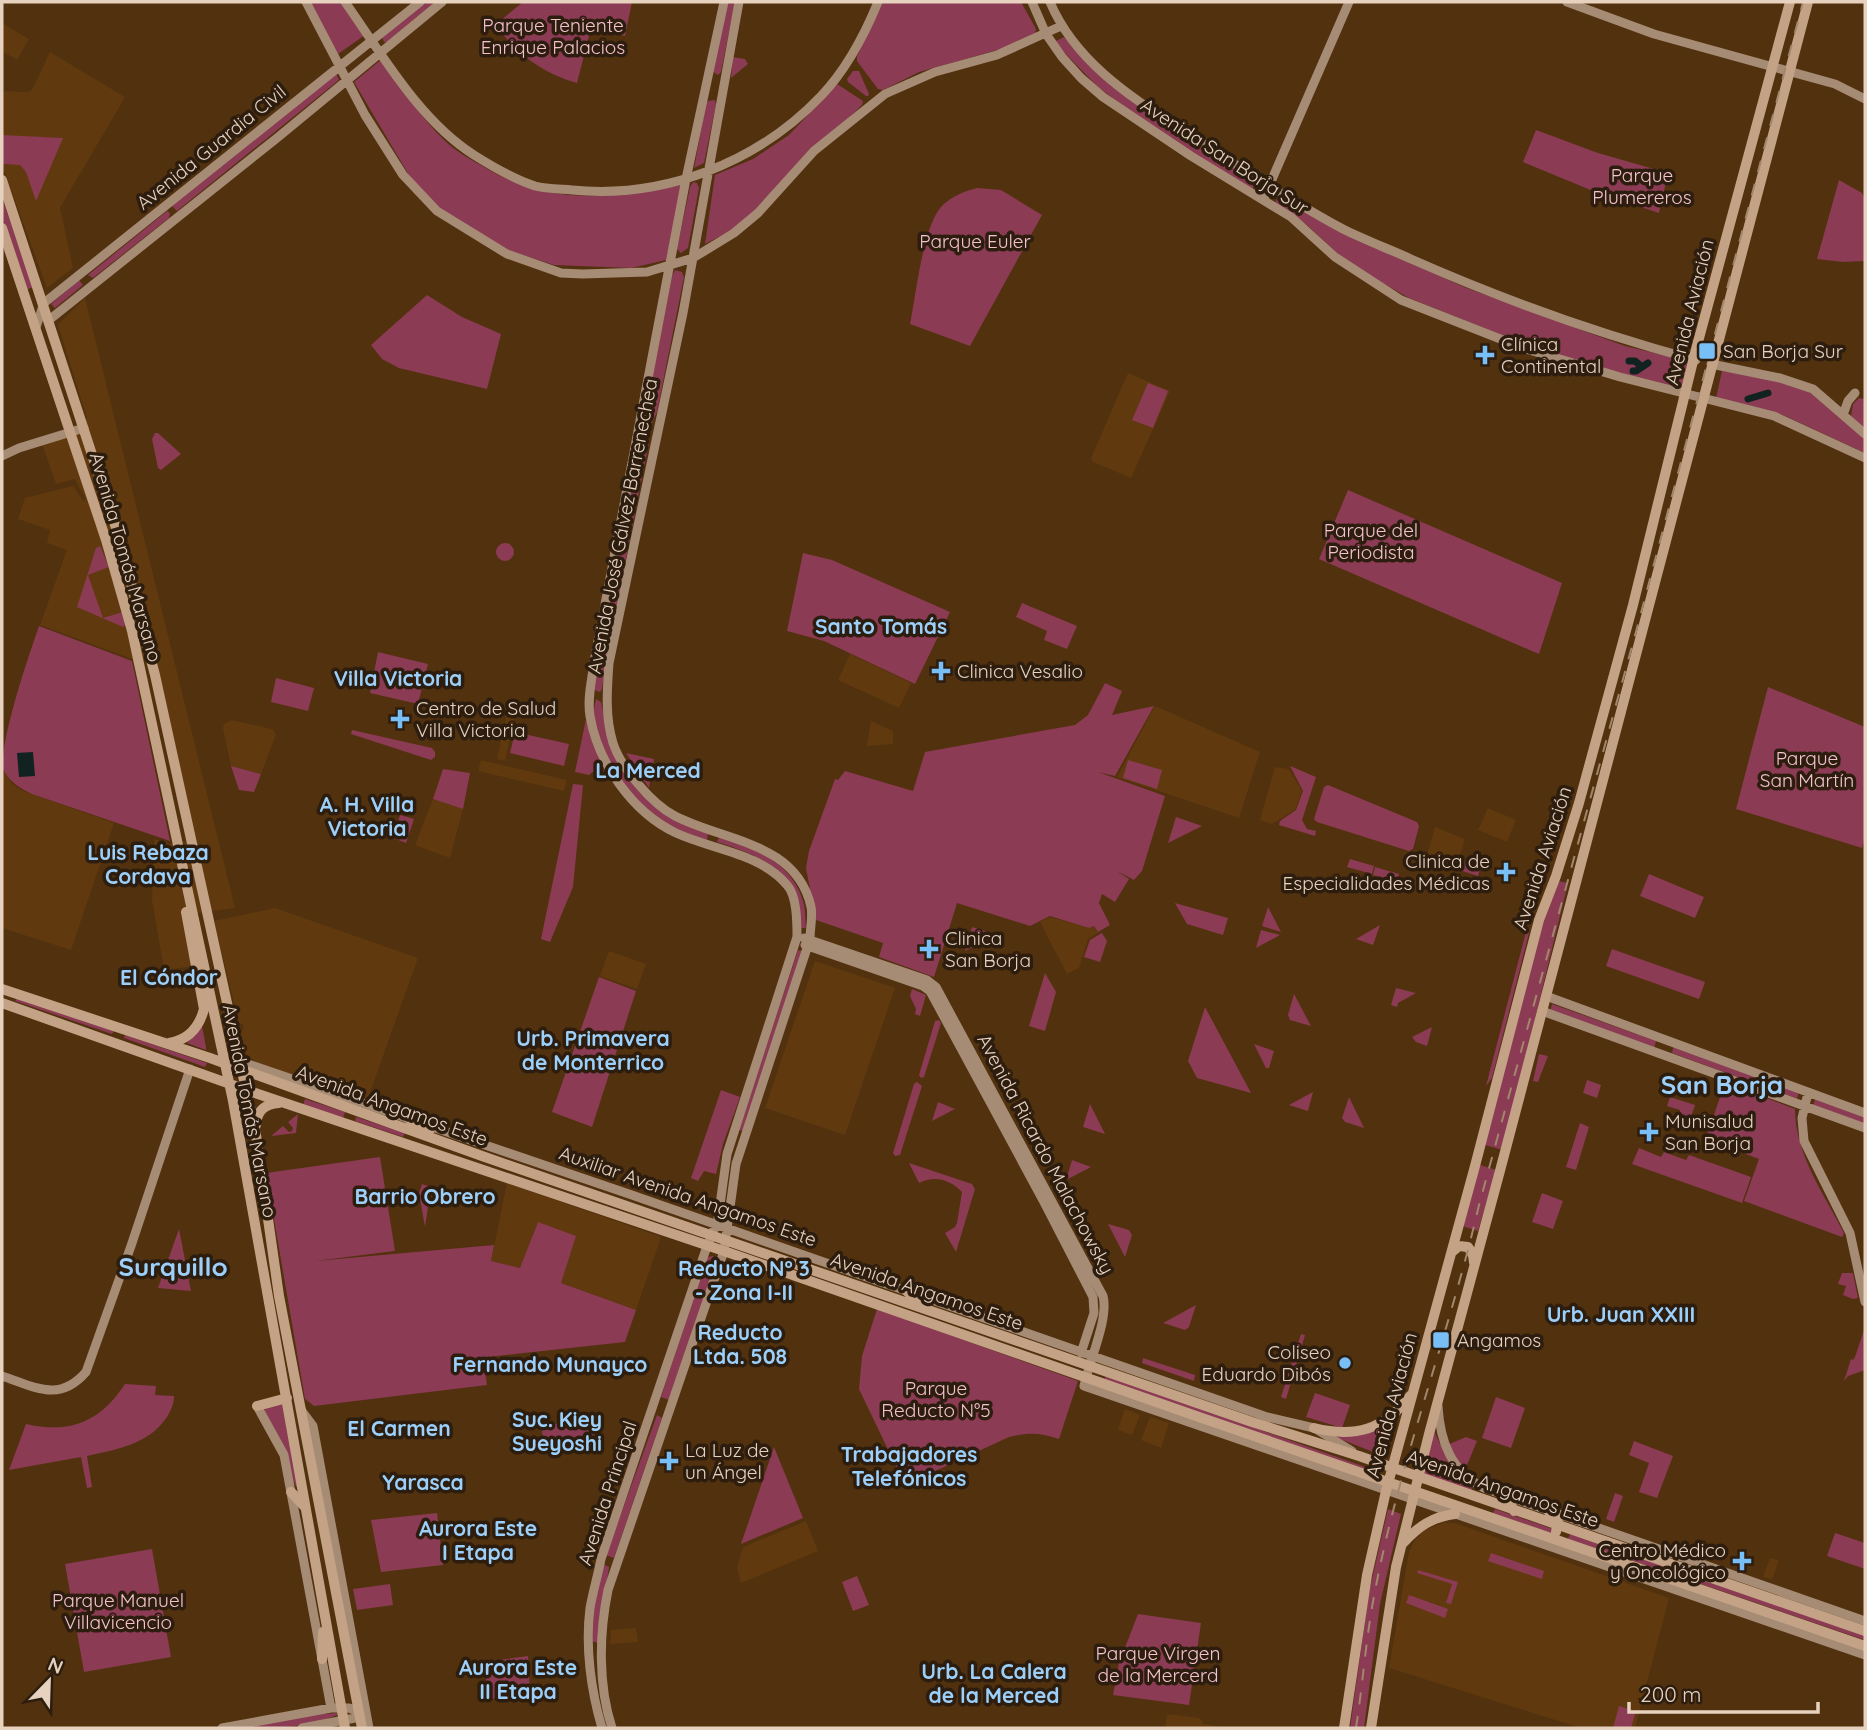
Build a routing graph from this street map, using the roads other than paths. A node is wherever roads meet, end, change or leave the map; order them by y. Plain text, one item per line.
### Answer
1 (306, 2) edge
2 (345, 2) edge
3 (419, 2) edge
4 (442, 2) edge
5 (724, 2) edge
6 (739, 2) edge
7 (878, 2) edge
8 (1032, 2) edge
9 (1050, 2) edge
10 (1349, 2) edge
11 (1567, 2) edge
12 (1790, 2) edge
13 (1808, 2) edge
14 (1061, 26) junction
15 (1046, 34) junction
16 (373, 40) junction
17 (381, 52) junction
18 (340, 64) junction
19 (1773, 66) junction
20 (1791, 71) junction
21 (348, 79) junction
22 (1865, 99) edge
23 (707, 172) junction
24 (686, 179) junction
25 (2, 180) edge
26 (1269, 186) junction
27 (1263, 200) junction
28 (166, 206) junction
29 (176, 217) junction
30 (2, 228) edge
31 (693, 258) junction
32 (670, 265) junction
33 (86, 270) junction
34 (98, 280) junction
35 (44, 303) junction
36 (49, 320) junction
37 (36, 327) junction
38 (1695, 359) junction
39 (1712, 364) junction
40 (1685, 393) junction
41 (1855, 393) dead end
42 (1704, 397) junction
43 (1843, 415) junction
44 (84, 428) junction
45 (72, 433) junction
46 (1865, 434) edge
47 (2, 456) edge
48 (1865, 457) edge
49 (712, 831) junction
50 (708, 844) junction
51 (186, 884) junction
52 (797, 940) junction
53 (808, 942) junction
54 (2, 989) edge
55 (1546, 996) junction
56 (2, 1003) edge
57 (1542, 1012) junction
58 (119, 1028) junction
59 (114, 1042) junction
60 (166, 1044) junction
61 (234, 1065) junction
62 (190, 1069) junction
63 (237, 1086) junction
64 (1808, 1093) junction
65 (285, 1102) junction
66 (1804, 1108) junction
67 (354, 1110) junction
68 (1865, 1113) edge
69 (409, 1119) junction
70 (349, 1124) junction
71 (1865, 1128) edge
72 (255, 1131) junction
73 (412, 1131) junction
74 (734, 1136) junction
75 (744, 1139) junction
76 (443, 1142) junction
77 (408, 1143) junction
78 (726, 1200) junction
79 (712, 1235) junction
80 (726, 1239) junction
81 (1451, 1254) junction
82 (1473, 1273) junction
83 (905, 1289) junction
84 (1865, 1303) edge
85 (923, 1308) junction
86 (1085, 1358) junction
87 (2, 1376) edge
88 (1084, 1382) junction
89 (1414, 1391) junction
90 (287, 1398) junction
91 (1438, 1401) junction
92 (257, 1406) joint
93 (301, 1410) junction
94 (1267, 1417) junction
95 (1252, 1422) junction
96 (1314, 1428) junction
97 (305, 1429) junction
98 (1359, 1456) junction
99 (319, 1458) junction
100 (1393, 1468) junction
101 (1419, 1477) junction
102 (1388, 1487) junction
103 (291, 1492) junction
104 (1508, 1497) junction
105 (1417, 1498) junction
106 (1490, 1503) junction
107 (305, 1507) junction
108 (1514, 1511) junction
109 (1549, 1512) junction
110 (1455, 1514) junction
111 (1484, 1519) junction
112 (1555, 1532) junction
113 (1402, 1545) junction
114 (335, 1549) junction
115 (331, 1561) junction
116 (1684, 1564) junction
117 (1679, 1587) junction
118 (324, 1611) junction
119 (1865, 1621) edge
120 (1865, 1631) edge
121 (1865, 1646) edge
122 (602, 1649) junction
123 (590, 1650) junction
124 (1865, 1655) edge
125 (322, 1659) junction
126 (336, 1707) junction
127 (362, 1718) edge
128 (338, 1725) edge
129 (222, 1728) edge
130 (302, 1728) edge
131 (369, 1728) edge
132 (602, 1728) edge
133 (612, 1728) edge
134 (1344, 1728) edge
135 (1371, 1728) edge

1 - 18 main road
2 - 16 main road
3 - 16 main road, Avenida Guardia Civil
4 - 17 main road, Avenida Guardia Civil
5 - 24 main road, Avenida José Gálvez Barrenechea
6 - 23 main road, Avenida José Gálvez Barrenechea
7 - 23 main road
8 - 15 main road, Avenida San Borja Sur
9 - 14 main road, Avenida San Borja Sur
10 - 26 main road
11 - 19 main road
12 - 19 main road, Avenida Aviación
13 - 20 main road, Avenida Aviación
14 - 15 main road
14 - 26 main road, Avenida San Borja Sur
15 - 27 main road, Avenida San Borja Sur
15 - 31 main road
16 - 17 main road
16 - 18 main road, Avenida Guardia Civil
17 - 21 main road, Avenida Guardia Civil
17 - 24 main road
18 - 21 main road
18 - 28 main road, Avenida Guardia Civil
19 - 20 main road
19 - 38 main road, Avenida Aviación
20 - 22 main road
20 - 39 main road, Avenida Aviación
21 - 29 main road, Avenida Guardia Civil
21 - 32 main road
23 - 24 main road
23 - 31 main road, Avenida José Gálvez Barrenechea
24 - 32 main road, Avenida José Gálvez Barrenechea
25 - 35 main road, Avenida Tomás Marsano
26 - 27 main road
26 - 38 main road, Avenida San Borja Sur
27 - 40 main road, Avenida San Borja Sur
28 - 29 main road
28 - 33 main road, Avenida Guardia Civil
29 - 34 main road, Avenida Guardia Civil
30 - 37 main road, Avenida Tomás Marsano
31 - 32 main road
31 - 49 main road, Avenida José Gálvez Barrenechea
32 - 50 main road, Avenida José Gálvez Barrenechea
33 - 34 main road
33 - 35 main road, Avenida Guardia Civil
34 - 36 main road, Avenida Guardia Civil
35 - 36 main road, Avenida Tomás Marsano
35 - 37 main road
36 - 44 main road, Avenida Tomás Marsano
37 - 45 main road, Avenida Tomás Marsano
38 - 40 main road, Avenida Aviación
39 - 42 main road, Avenida Aviación
39 - 43 main road
40 - 42 main road, Avenida San Borja Sur
40 - 81 main road, Avenida Aviación
41 - 43 main road
42 - 48 main road, Avenida San Borja Sur
42 - 55 main road, Avenida Aviación
43 - 46 main road
44 - 45 main road
44 - 61 main road, Avenida Tomás Marsano
45 - 47 main road
45 - 51 main road, Avenida Tomás Marsano
49 - 50 main road
49 - 53 main road, Avenida José Gálvez Barrenechea
50 - 52 main road, Avenida José Gálvez Barrenechea
51 - 60 main road
51 - 61 main road, Avenida Tomás Marsano
52 - 53 main road, Avenida Ricardo Malachowsky
52 - 74 main road, Avenida José Gálvez Barrenechea
53 - 75 main road, Avenida José Gálvez Barrenechea
53 - 86 main road, Avenida Ricardo Malachowsky
54 - 58 main road, Avenida Angamos Este
55 - 57 main road, Avenida Aviación
55 - 64 main road
56 - 59 main road, Avenida Angamos Este
57 - 66 main road
57 - 82 main road, Avenida Aviación
58 - 59 main road
58 - 60 main road, Avenida Angamos Este
59 - 62 main road, Avenida Angamos Este
60 - 61 main road, Avenida Angamos Este
61 - 63 main road, Avenida Tomás Marsano
61 - 63 main road, Avenida Tomás Marsano
61 - 67 main road, Avenida Angamos Este
61 - 69 main road, Auxiliar Avenida Angamos Este
62 - 63 main road, Avenida Angamos Este
62 - 87 main road
63 - 65 main road, Avenida Angamos Este
63 - 72 main road, Avenida Tomás Marsano
63 - 90 main road, Avenida Tomás Marsano
64 - 66 main road
64 - 68 main road
65 - 70 main road, Avenida Angamos Este
65 - 72 main road
66 - 71 main road
66 - 84 main road
67 - 70 main road
67 - 73 main road, Avenida Angamos Este
69 - 76 main road
69 - 79 main road, Auxiliar Avenida Angamos Este
70 - 77 main road, Avenida Angamos Este
72 - 93 main road, Avenida Tomás Marsano
73 - 76 main road, Avenida Angamos Este
73 - 77 main road
74 - 75 main road
74 - 78 main road, Avenida José Gálvez Barrenechea
75 - 78 main road, Avenida José Gálvez Barrenechea
76 - 79 main road, Avenida Angamos Este
77 - 79 main road, Avenida Angamos Este
78 - 79 main road, Avenida José Gálvez Barrenechea
78 - 80 main road, Avenida José Gálvez Barrenechea
79 - 80 main road, Avenida Angamos Este
79 - 123 main road, Avenida Principal
80 - 83 main road, Auxiliar Avenida Angamos Este
80 - 85 main road, Avenida Angamos Este
80 - 88 main road, Avenida Angamos Este
80 - 122 main road, Avenida Principal
81 - 82 main road
81 - 89 main road, Avenida Aviación
82 - 91 main road, Avenida Aviación
83 - 85 main road
83 - 86 main road, Auxiliar Avenida Angamos Este
85 - 86 main road, Avenida Angamos Este
86 - 88 main road, Avenida Ricardo Malachowsky
86 - 94 main road, Auxiliar Avenida Angamos Este
86 - 95 main road, Avenida Angamos Este
88 - 102 main road, Avenida Angamos Este
89 - 96 main road
89 - 100 main road, Avenida Aviación
90 - 92 main road
90 - 107 main road, Avenida Tomás Marsano
91 - 101 main road, Avenida Aviación
91 - 104 main road, Avenida Angamos Este
92 - 103 main road, Avenida Tomás Marsano
93 - 97 main road, Avenida Tomás Marsano
93 - 99 main road, Avenida Tomás Marsano
94 - 95 main road
94 - 96 main road, Auxiliar Avenida Angamos Este
95 - 98 main road, Avenida Angamos Este
96 - 98 main road, Auxiliar Avenida Angamos Este
97 - 99 main road
97 - 115 main road, Avenida Tomás Marsano
98 - 100 main road, Avenida Angamos Este
99 - 114 main road, Avenida Tomás Marsano
100 - 101 main road, Avenida Angamos Este
100 - 102 main road, Avenida Aviación
101 - 105 main road, Avenida Aviación
101 - 106 main road, Avenida Angamos Este
102 - 105 main road, Avenida Angamos Este
102 - 134 main road, Avenida Aviación
103 - 107 main road
103 - 125 main road, Avenida Tomás Marsano
104 - 108 main road
104 - 109 main road, Avenida Angamos Este
105 - 110 main road, Avenida Angamos Este
105 - 111 main road, Avenida Angamos Este
105 - 113 main road, Avenida Aviación
106 - 108 main road, Avenida Angamos Este
106 - 111 main road
107 - 118 main road, Avenida Tomás Marsano
108 - 112 main road, Avenida Angamos Este
109 - 112 main road
109 - 116 main road, Avenida Angamos Este
110 - 111 main road, Avenida Angamos Este
110 - 113 main road
111 - 112 main road, Avenida Angamos Este
111 - 117 main road, Avenida Angamos Este
112 - 116 main road, Avenida Angamos Este
112 - 117 main road, Avenida Angamos Este
113 - 135 main road, Avenida Aviación
114 - 115 main road
114 - 127 main road, Avenida Tomás Marsano
115 - 127 main road, Avenida Tomás Marsano
116 - 119 main road
116 - 120 main road
117 - 121 main road
117 - 124 main road
118 - 125 main road
118 - 126 main road, Avenida Tomás Marsano
122 - 123 main road
122 - 133 main road, Avenida Principal
123 - 132 main road, Avenida Principal
125 - 126 main road, Avenida Tomás Marsano
126 - 127 main road
126 - 128 main road, Avenida Tomás Marsano
126 - 129 main road
127 - 128 main road
127 - 131 main road, Avenida Tomás Marsano
128 - 130 main road

